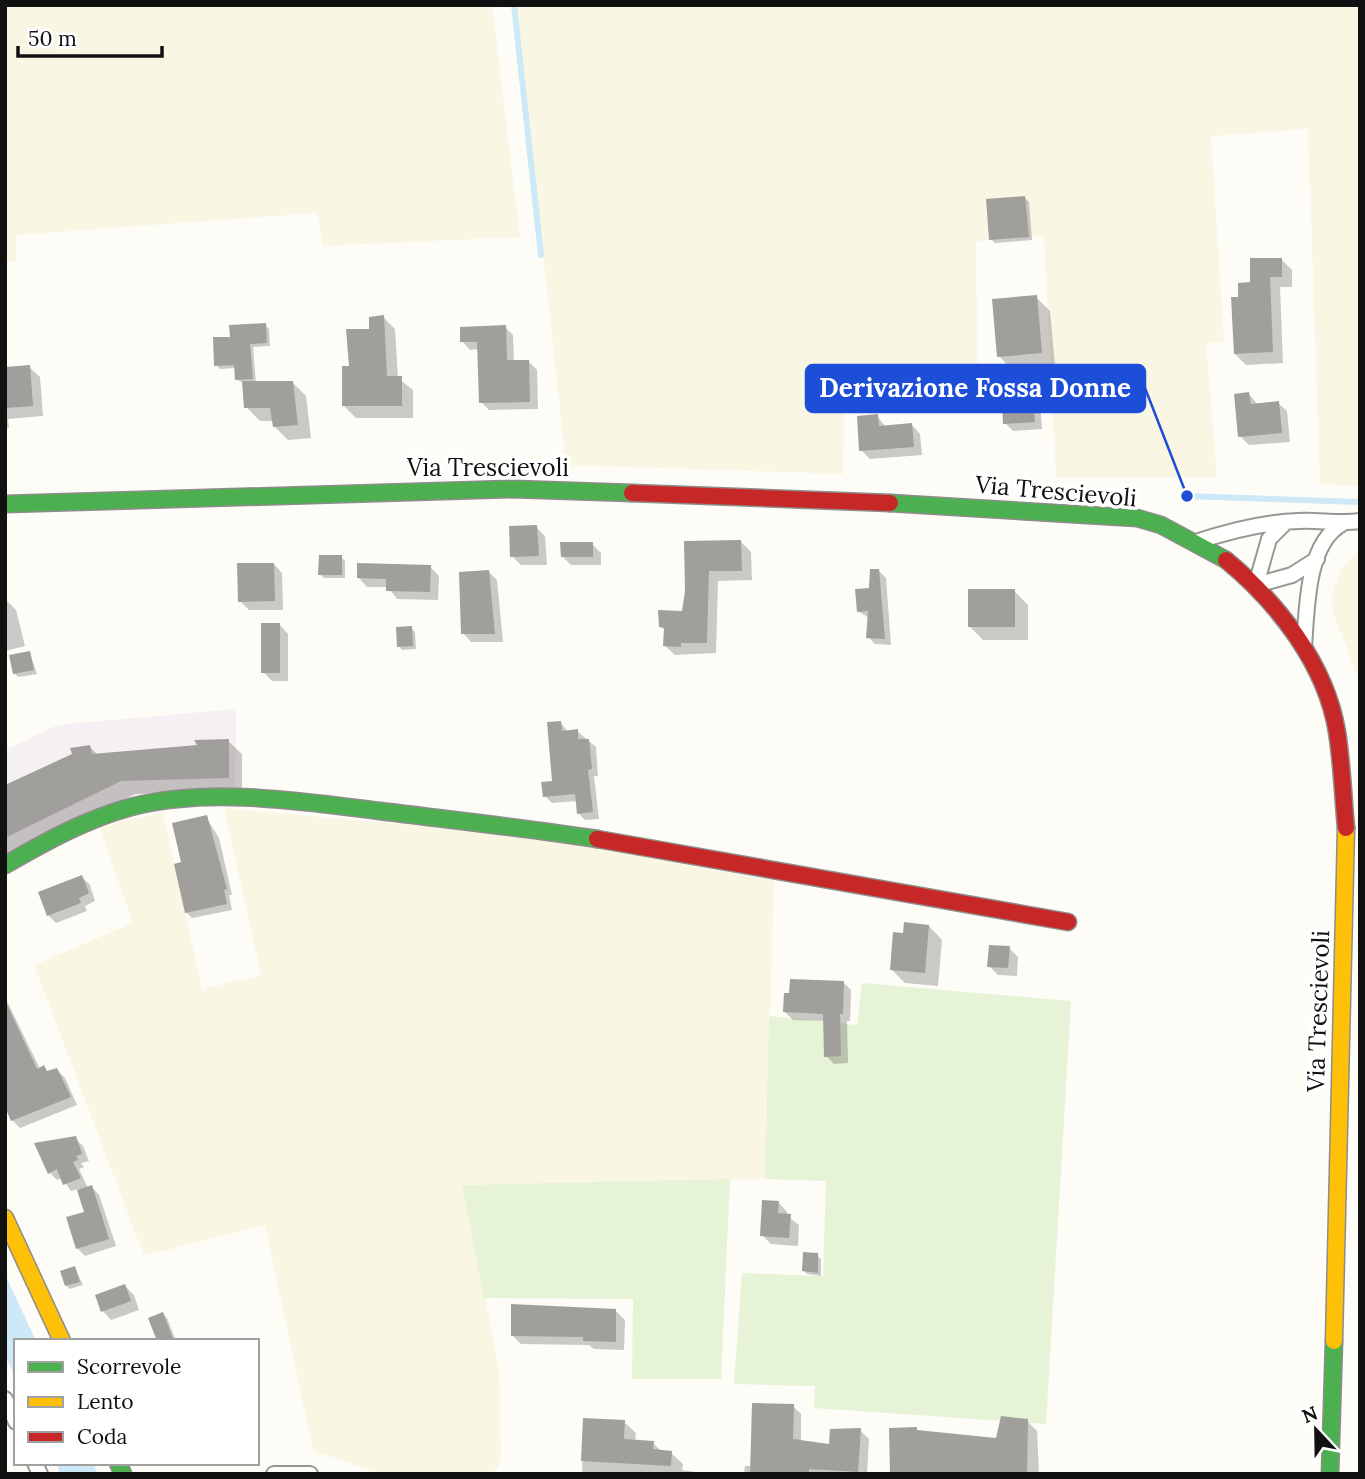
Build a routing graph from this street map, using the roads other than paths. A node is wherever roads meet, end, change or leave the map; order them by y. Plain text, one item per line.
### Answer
1 (5, 504) edge
2 (1360, 521) edge
3 (1286, 522) junction
4 (1342, 524) junction
5 (1196, 542) junction
6 (1317, 559) junction
7 (1256, 585) junction
8 (1304, 647) junction
9 (5, 865) edge
10 (1068, 922) dead end
11 (5, 1218) edge
12 (61, 1339) edge
13 (5, 1399) edge
14 (14, 1418) edge
15 (274, 1474) edge
16 (310, 1474) edge
17 (1330, 1474) edge

1 - 5 main road, Via Trescievoli
2 - 4 street
3 - 4 street
3 - 5 street
3 - 7 street
4 - 6 street
5 - 7 main road, Via Trescievoli
6 - 7 street
6 - 8 street
7 - 8 main road, Via Trescievoli
8 - 17 main road, Via Trescievoli
9 - 10 main road
11 - 12 main road
13 - 14 street
15 - 16 street

